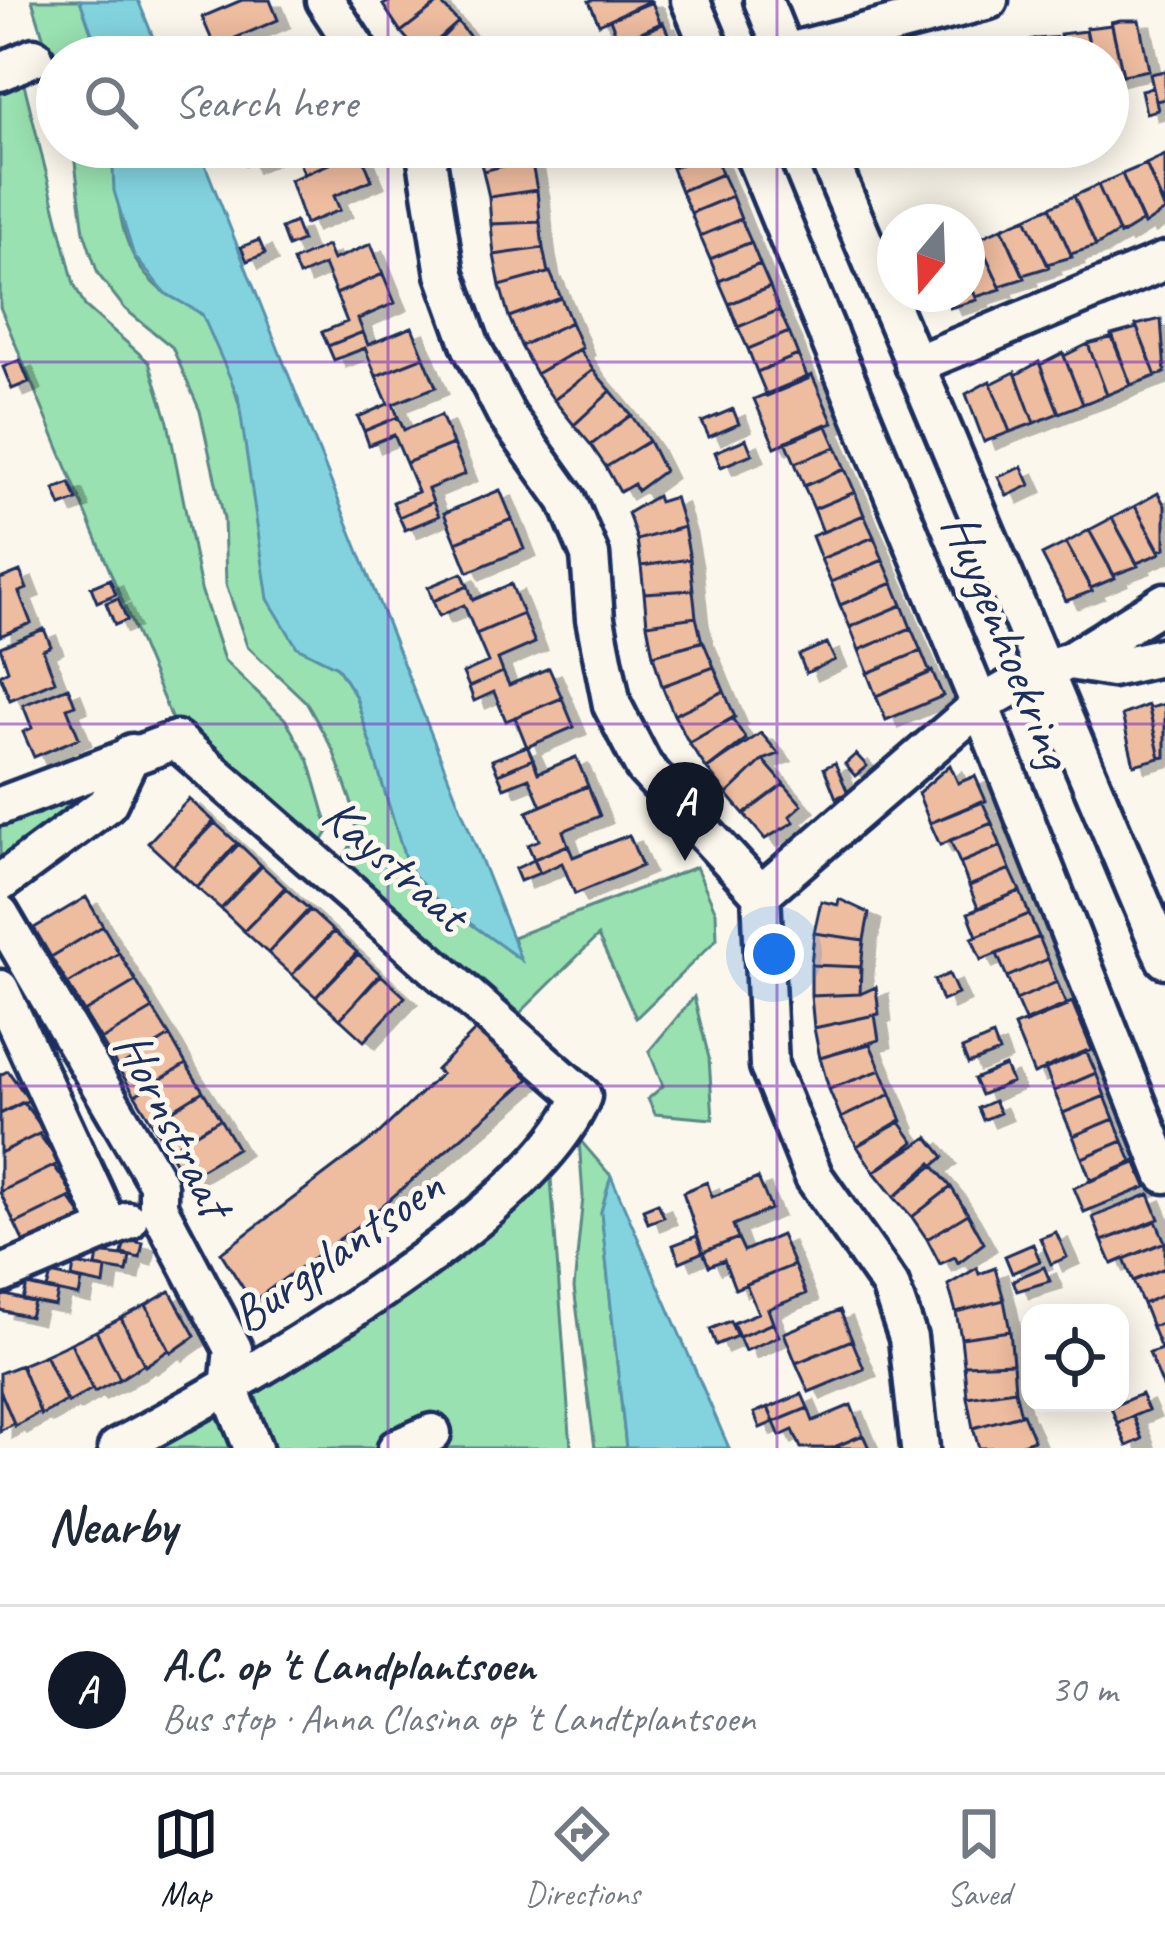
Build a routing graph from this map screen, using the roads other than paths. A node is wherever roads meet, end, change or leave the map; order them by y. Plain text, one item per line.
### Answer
1 (325, 0) edge
2 (690, 0) edge
3 (763, 0) edge
4 (988, 0) edge
5 (348, 36) edge
6 (705, 36) edge
7 (778, 36) edge
8 (856, 36) edge
9 (34, 57) dead end
10 (0, 72) edge
11 (427, 168) edge
12 (760, 168) edge
13 (833, 168) edge
14 (1165, 261) edge
15 (914, 365) junction
16 (1165, 602) edge
17 (1165, 656) edge
18 (1056, 665) junction
19 (980, 704) junction
20 (132, 753) junction
21 (0, 806) edge
22 (0, 883) edge
23 (761, 894) junction
24 (0, 914) edge
25 (1165, 959) edge
26 (0, 989) edge
27 (582, 1096) joint
28 (1165, 1174) edge
29 (158, 1207) junction
30 (110, 1228) junction
31 (0, 1275) edge
32 (229, 1388) junction
33 (431, 1433) dead end
34 (117, 1448) edge
35 (254, 1448) edge
36 (398, 1448) edge
37 (920, 1448) edge

1 - 5 street
2 - 6 street
3 - 7 street
4 - 8 street
9 - 10 street
11 - 23 street
12 - 19 street, Huygenhoekring
13 - 15 street, Huygenhoekring
14 - 15 street
15 - 18 street, Huygenhoekring
16 - 18 street
17 - 18 street
18 - 19 street
18 - 25 street, Huygenhoekring
19 - 23 street
19 - 28 street, Huygenhoekring
20 - 21 street
20 - 22 street
20 - 27 street, Kaystraat
23 - 37 street
24 - 29 street, Hornstraat
26 - 30 street, Hornstraat
27 - 32 street, Burgplantsoen
29 - 30 street
29 - 32 street, Hornstraat
30 - 31 street
32 - 34 street, Burgplantsoen
32 - 35 street, Hornstraat
33 - 36 street

